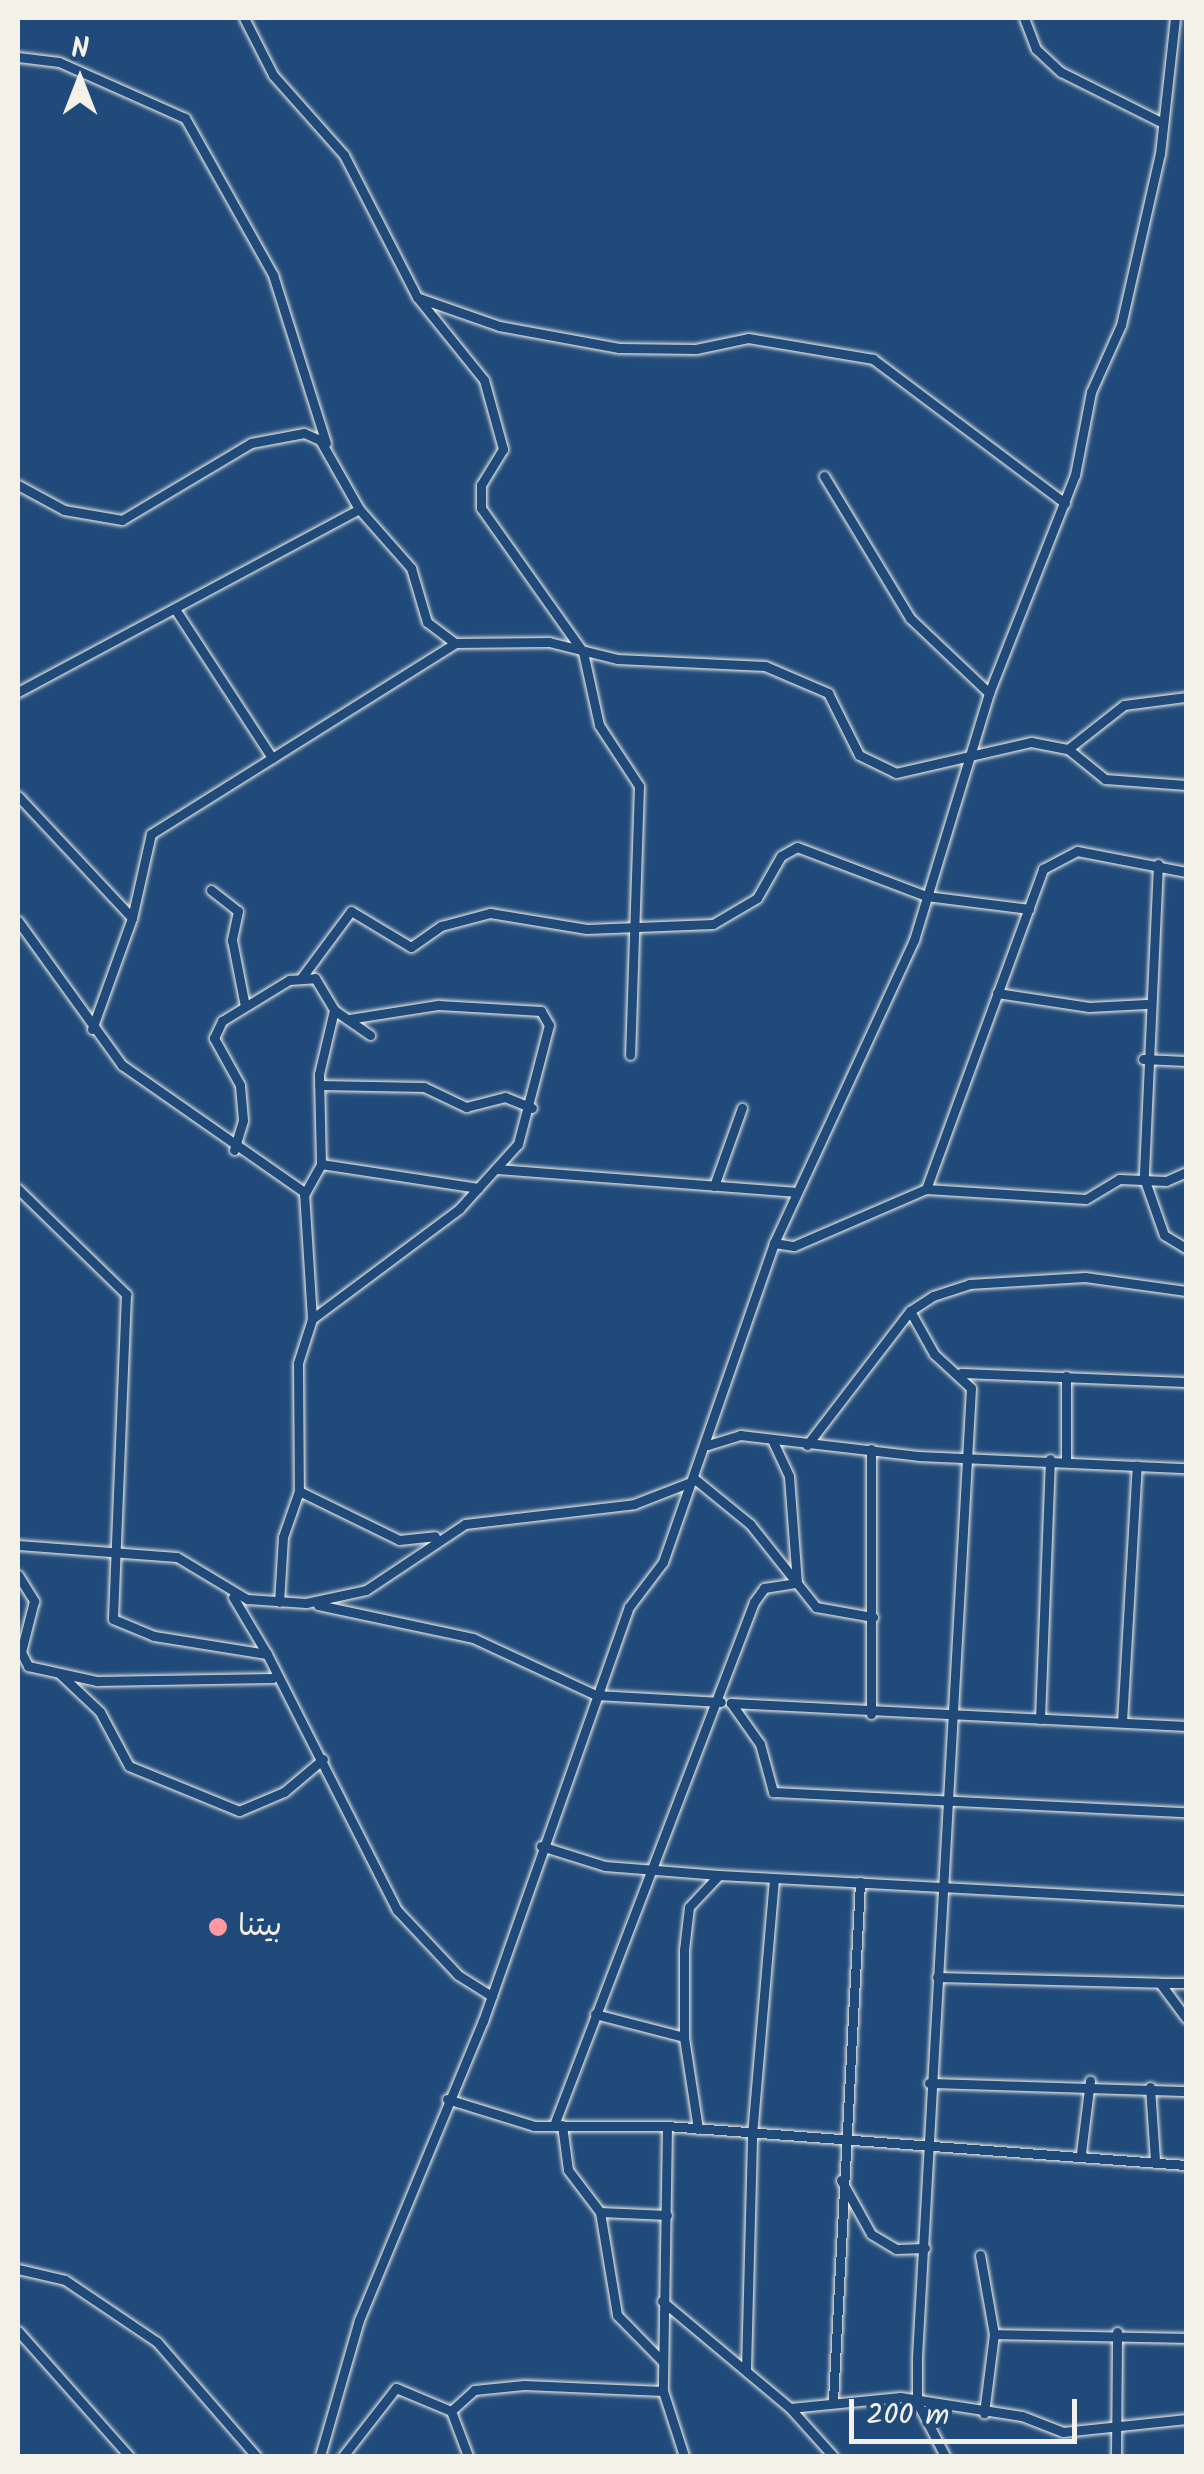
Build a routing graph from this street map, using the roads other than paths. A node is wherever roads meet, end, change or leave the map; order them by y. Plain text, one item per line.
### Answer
1 (244, 18) edge
2 (1024, 18) edge
3 (1175, 18) edge
4 (18, 56) edge
5 (1164, 124) junction
6 (416, 297) junction
7 (329, 452) junction
8 (824, 476) dead end
9 (18, 484) edge
10 (1065, 503) junction
11 (359, 509) junction
12 (176, 609) junction
13 (455, 644) junction
14 (583, 652) junction
15 (18, 692) edge
16 (989, 693) junction
17 (1186, 697) edge
18 (970, 749) junction
19 (1068, 749) junction
20 (272, 758) junction
21 (1186, 785) edge
22 (18, 796) edge
23 (1158, 864) junction
24 (1186, 872) edge
25 (211, 890) dead end
26 (926, 896) junction
27 (1029, 909) junction
28 (132, 918) junction
29 (18, 921) edge
30 (632, 930) junction
31 (302, 977) junction
32 (997, 993) junction
33 (1146, 1004) junction
34 (246, 1006) junction
35 (334, 1010) junction
36 (348, 1019) junction
37 (92, 1028) junction
38 (370, 1035) dead end
39 (630, 1056) dead end
40 (1143, 1058) junction
41 (1186, 1062) edge
42 (319, 1086) junction
43 (532, 1108) junction
44 (742, 1108) dead end
45 (234, 1150) junction
46 (321, 1164) junction
47 (497, 1169) junction
48 (1186, 1172) edge
49 (1144, 1178) junction
50 (714, 1186) junction
51 (478, 1188) junction
52 (18, 1189) edge
53 (926, 1189) junction
54 (797, 1192) junction
55 (304, 1195) junction
56 (774, 1243) junction
57 (1186, 1248) edge
58 (1186, 1292) edge
59 (910, 1311) junction
60 (312, 1319) junction
61 (961, 1373) junction
62 (1066, 1376) junction
63 (1186, 1382) edge
64 (773, 1442) junction
65 (807, 1444) junction
66 (708, 1445) junction
67 (871, 1448) junction
68 (962, 1454) junction
69 (1050, 1459) junction
70 (1066, 1460) junction
71 (1137, 1464) junction
72 (1186, 1468) edge
73 (696, 1480) junction
74 (299, 1491) junction
75 (436, 1535) junction
76 (18, 1545) edge
77 (121, 1552) junction
78 (18, 1574) edge
79 (796, 1583) junction
80 (228, 1592) junction
81 (280, 1602) junction
82 (306, 1603) junction
83 (872, 1617) junction
84 (267, 1654) junction
85 (58, 1672) junction
86 (273, 1678) junction
87 (596, 1696) junction
88 (719, 1701) junction
89 (732, 1703) junction
90 (870, 1714) junction
91 (953, 1714) junction
92 (1040, 1720) junction
93 (1122, 1722) junction
94 (1186, 1726) edge
95 (323, 1759) junction
96 (946, 1800) junction
97 (1186, 1812) edge
98 (541, 1846) junction
99 (650, 1870) junction
100 (719, 1875) junction
101 (774, 1879) junction
102 (860, 1882) junction
103 (939, 1885) junction
104 (1186, 1900) edge
105 (937, 1977) junction
106 (1160, 1983) junction
107 (1186, 1983) edge
108 (492, 1996) junction
109 (596, 2014) junction
110 (1186, 2018) edge
111 (684, 2037) junction
112 (1090, 2081) junction
113 (929, 2082) junction
114 (1150, 2087) junction
115 (1186, 2091) edge
116 (447, 2099) junction
117 (558, 2125) junction
118 (667, 2126) junction
119 (698, 2129) junction
120 (752, 2135) junction
121 (842, 2143) junction
122 (932, 2147) junction
123 (1081, 2153) junction
124 (1155, 2160) junction
125 (1185, 2167) edge
126 (840, 2177) junction
127 (600, 2212) junction
128 (667, 2214) junction
129 (925, 2248) junction
130 (980, 2255) dead end
131 (18, 2269) edge
132 (662, 2301) junction
133 (18, 2331) edge
134 (1117, 2332) junction
135 (994, 2334) junction
136 (1186, 2338) edge
137 (663, 2362) junction
138 (746, 2369) junction
139 (663, 2391) junction
140 (833, 2401) junction
141 (917, 2402) junction
142 (790, 2408) junction
143 (451, 2411) junction
144 (984, 2413) junction
145 (1186, 2420) edge
146 (1116, 2431) junction
147 (130, 2456) edge
148 (256, 2456) edge
149 (320, 2456) edge
150 (343, 2456) edge
151 (468, 2456) edge
152 (684, 2456) edge
153 (833, 2456) edge
154 (946, 2456) edge
155 (1116, 2456) edge

1 - 6 street
2 - 5 street
3 - 5 street
4 - 7 street
5 - 10 street
6 - 10 street
6 - 14 street
7 - 9 street
7 - 11 street
8 - 16 street
10 - 16 street
11 - 12 street
11 - 13 street
12 - 15 street
12 - 20 street
13 - 14 street
13 - 20 street
14 - 18 street
14 - 30 street
16 - 18 street
17 - 19 street
18 - 19 street
18 - 26 street
19 - 21 street
20 - 28 street
22 - 28 street
23 - 24 street
23 - 27 street
23 - 33 street
25 - 34 street
26 - 27 street
26 - 30 street
26 - 54 street
27 - 32 street
28 - 37 street
29 - 37 street
30 - 31 street
30 - 39 street
31 - 34 street
31 - 35 street
32 - 33 street
32 - 53 street
33 - 40 street
34 - 45 street
35 - 36 street
35 - 42 street
36 - 38 street
36 - 43 street
37 - 45 street
40 - 41 street
40 - 49 street
42 - 43 street
42 - 46 street
43 - 47 street
44 - 50 street
45 - 55 street
46 - 51 street
46 - 55 street
47 - 50 street
47 - 51 street
48 - 49 street
49 - 53 street
49 - 57 street
50 - 54 street
51 - 60 street
52 - 77 street
53 - 56 street
54 - 56 street
55 - 60 street
56 - 66 street
58 - 59 street
59 - 61 street
59 - 65 street
60 - 74 street
61 - 62 street
61 - 68 street
62 - 63 street
62 - 70 street
64 - 65 street
64 - 66 street
64 - 79 street
65 - 67 street
66 - 73 street
67 - 68 street
67 - 83 street
68 - 69 street
68 - 91 street
69 - 70 street
69 - 92 street
70 - 71 street
71 - 72 street
71 - 93 street
73 - 75 street
73 - 79 street
73 - 87 street
74 - 75 street
74 - 81 street
75 - 82 street
76 - 77 street
77 - 80 street
77 - 84 street
78 - 85 street
79 - 83 street
79 - 88 street
80 - 81 street
80 - 84 street
81 - 82 street
82 - 87 street
83 - 90 street
84 - 86 street
85 - 86 street
85 - 95 street
86 - 95 street
87 - 88 street
87 - 98 street
88 - 89 street
88 - 99 street
89 - 90 street
89 - 96 street
90 - 91 street
91 - 92 street
91 - 96 street
92 - 93 street
93 - 94 street
95 - 108 street
96 - 97 street
96 - 103 street
98 - 99 street
98 - 108 street
99 - 100 street
99 - 109 street
100 - 101 street
100 - 111 street
101 - 102 street
101 - 120 street
102 - 103 street
102 - 121 street
103 - 104 street
103 - 105 street
105 - 106 street
105 - 113 street
106 - 107 street
106 - 110 street
108 - 116 street
109 - 111 street
109 - 117 street
111 - 119 street
112 - 113 street
112 - 114 street
112 - 123 street
113 - 122 street
114 - 115 street
114 - 124 street
116 - 117 street
116 - 149 street
117 - 118 street
117 - 127 street
118 - 119 street
118 - 128 street
119 - 120 street
120 - 121 street
120 - 138 street
121 - 122 street
121 - 126 street
122 - 123 street
122 - 129 street
123 - 124 street
124 - 125 street
126 - 129 street
126 - 140 street
127 - 128 street
127 - 137 street
128 - 132 street
129 - 141 street
130 - 135 street
131 - 148 street
132 - 137 street
132 - 138 street
133 - 147 street
134 - 135 street
134 - 136 street
134 - 146 street
135 - 144 street
137 - 139 street
138 - 142 street
139 - 143 street
139 - 152 street
140 - 141 street
140 - 142 street
141 - 144 street
141 - 154 street
142 - 153 street
143 - 150 street
143 - 151 street
144 - 146 street
145 - 146 street
146 - 155 street

